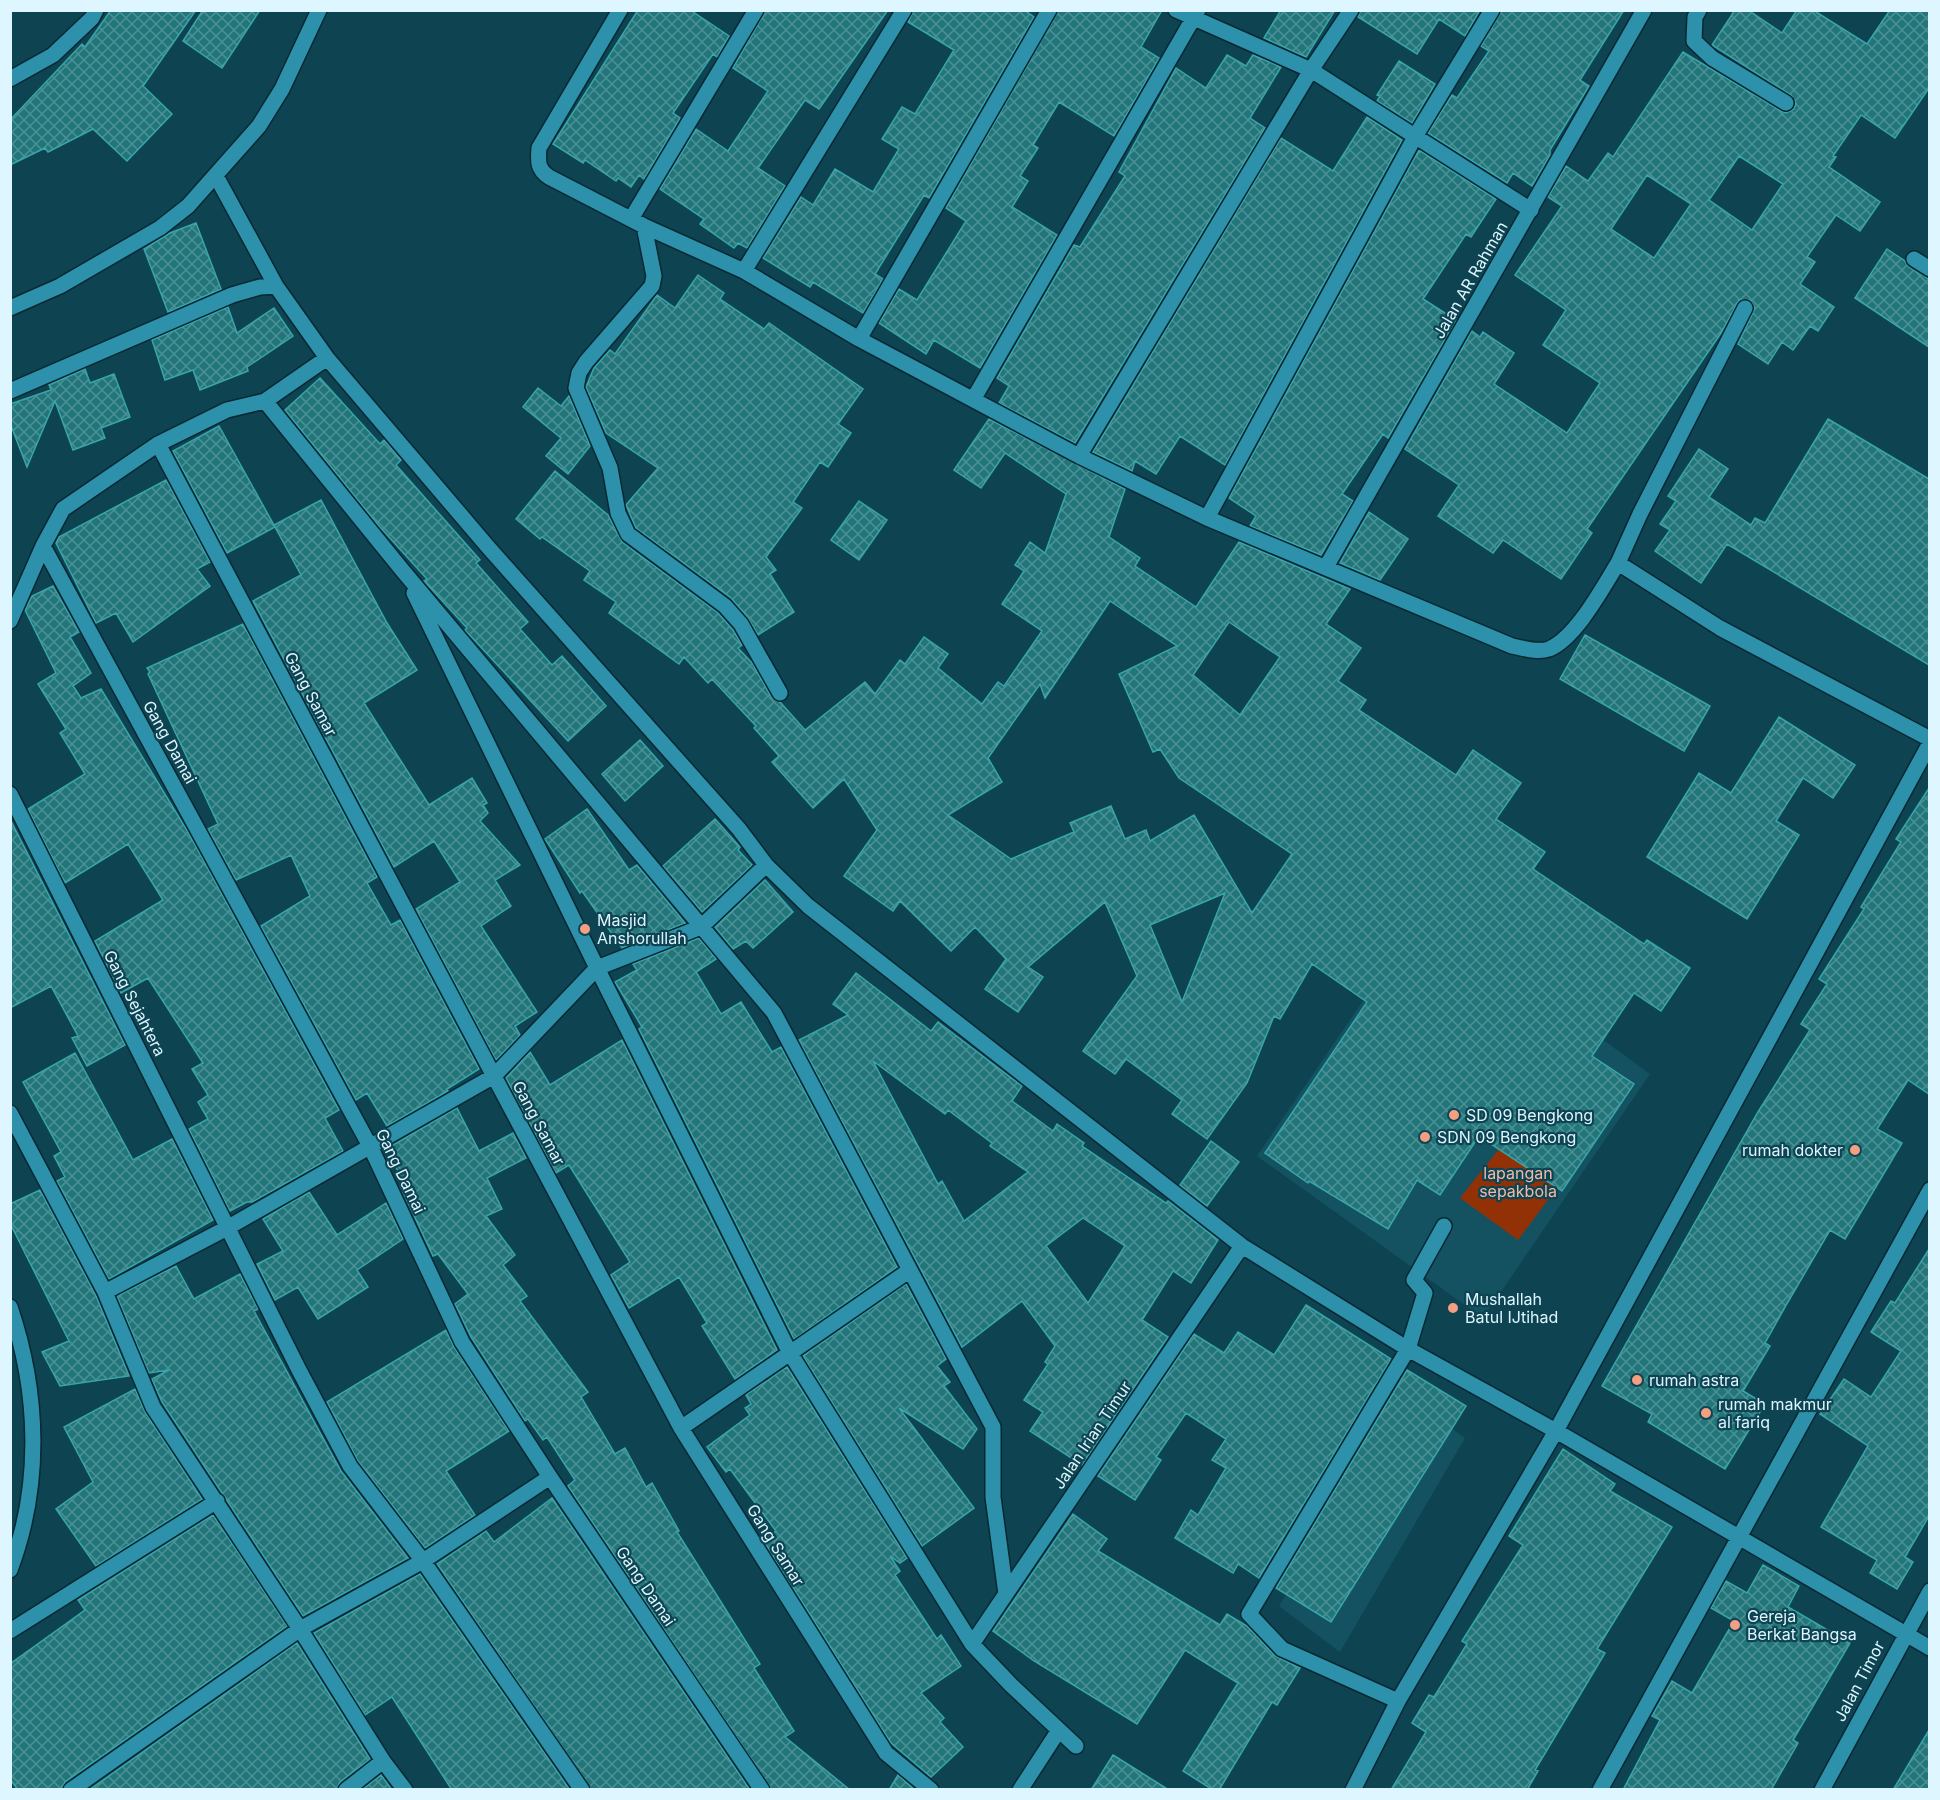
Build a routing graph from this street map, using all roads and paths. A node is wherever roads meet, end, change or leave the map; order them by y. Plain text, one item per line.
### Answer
1 (96, 10) edge
2 (318, 10) edge
3 (620, 10) edge
4 (756, 10) edge
5 (904, 10) edge
6 (1049, 10) edge
7 (1176, 10) edge
8 (1351, 10) edge
9 (1492, 10) edge
10 (1644, 10) edge
11 (1699, 10) edge
12 (1196, 15) edge
13 (1311, 70) junction
14 (10, 78) edge
15 (1786, 104) dead end
16 (1416, 135) junction
17 (216, 176) junction
18 (1531, 210) junction
19 (638, 222) junction
20 (1914, 259) dead end
21 (1929, 269) edge
22 (744, 271) junction
23 (276, 286) junction
24 (10, 308) edge
25 (1745, 308) dead end
26 (859, 339) junction
27 (327, 358) junction
28 (10, 391) edge
29 (974, 398) junction
30 (266, 401) junction
31 (158, 444) junction
32 (1079, 456) junction
33 (1208, 518) junction
34 (43, 546) junction
35 (1618, 563) junction
36 (1326, 567) junction
37 (403, 571) junction
38 (10, 621) edge
39 (780, 693) dead end
40 (1929, 741) edge
41 (10, 794) edge
42 (766, 865) junction
43 (701, 927) junction
44 (597, 968) junction
45 (494, 1076) junction
46 (10, 1113) edge
47 (370, 1148) junction
48 (1929, 1190) edge
49 (1444, 1226) dead end
50 (227, 1228) junction
51 (1242, 1246) junction
52 (910, 1270) junction
53 (105, 1292) junction
54 (10, 1307) edge
55 (1408, 1349) junction
56 (790, 1353) junction
57 (681, 1428) junction
58 (1556, 1431) junction
59 (550, 1477) junction
60 (217, 1502) junction
61 (1738, 1537) junction
62 (423, 1561) junction
63 (10, 1570) edge
64 (1929, 1591) edge
65 (1006, 1594) junction
66 (300, 1629) junction
67 (10, 1631) edge
68 (1905, 1633) junction
69 (972, 1644) junction
70 (1929, 1648) edge
71 (1398, 1701) junction
72 (1059, 1730) junction
73 (1076, 1746) dead end
74 (383, 1761) junction
75 (71, 1790) edge
76 (346, 1790) edge
77 (405, 1790) edge
78 (582, 1790) edge
79 (762, 1790) edge
80 (931, 1790) edge
81 (1020, 1790) edge
82 (1353, 1790) edge
83 (1600, 1790) edge
84 (1822, 1790) edge

1 - 14 street
2 - 17 street
3 - 19 street
4 - 19 street
5 - 22 street
6 - 26 street
7 - 12 street
8 - 13 street
9 - 16 street
10 - 18 street, Jalan AR Rahman
11 - 15 street
12 - 13 street
12 - 29 street
13 - 16 street
13 - 32 street
16 - 18 street
16 - 33 street
17 - 23 street
17 - 24 street
18 - 36 street, Jalan AR Rahman
19 - 22 street
19 - 39 street
20 - 21 street
22 - 26 street
23 - 27 street
23 - 28 street
25 - 35 street
26 - 29 street
27 - 30 street
27 - 42 street
29 - 32 street
30 - 31 street
30 - 37 street
31 - 34 street
31 - 45 street, Gang Samar
32 - 33 street
33 - 36 street
34 - 38 street
34 - 47 street, Gang Damai
35 - 36 street
35 - 40 street
37 - 43 street
37 - 44 street
40 - 58 street
41 - 50 street, Gang Sejahtera
42 - 43 street
42 - 51 street
43 - 44 street
43 - 52 street
44 - 45 street
44 - 56 street
45 - 47 street
45 - 57 street, Gang Samar
46 - 53 street
47 - 50 street
47 - 59 street, Gang Damai
48 - 61 street
49 - 55 street
50 - 53 street
50 - 62 street, Gang Sejahtera
51 - 55 street
51 - 65 street, Jalan Irian Timur
52 - 56 street
52 - 65 street
53 - 60 street
54 - 63 street
55 - 58 street
55 - 71 street
56 - 57 street
56 - 69 street
57 - 80 street, Gang Samar
58 - 61 street
58 - 71 street
59 - 62 street
59 - 79 street, Gang Damai
60 - 66 street
60 - 67 street
61 - 68 street
61 - 83 street
62 - 66 street
62 - 78 street, Gang Sejahtera
64 - 68 street, Jalan Timor
65 - 69 street, Jalan Irian Timur
66 - 74 street
66 - 75 street
68 - 70 street
68 - 84 street, Jalan Timor
69 - 72 street
71 - 82 street
72 - 73 street
72 - 81 street
74 - 76 street
74 - 77 street

